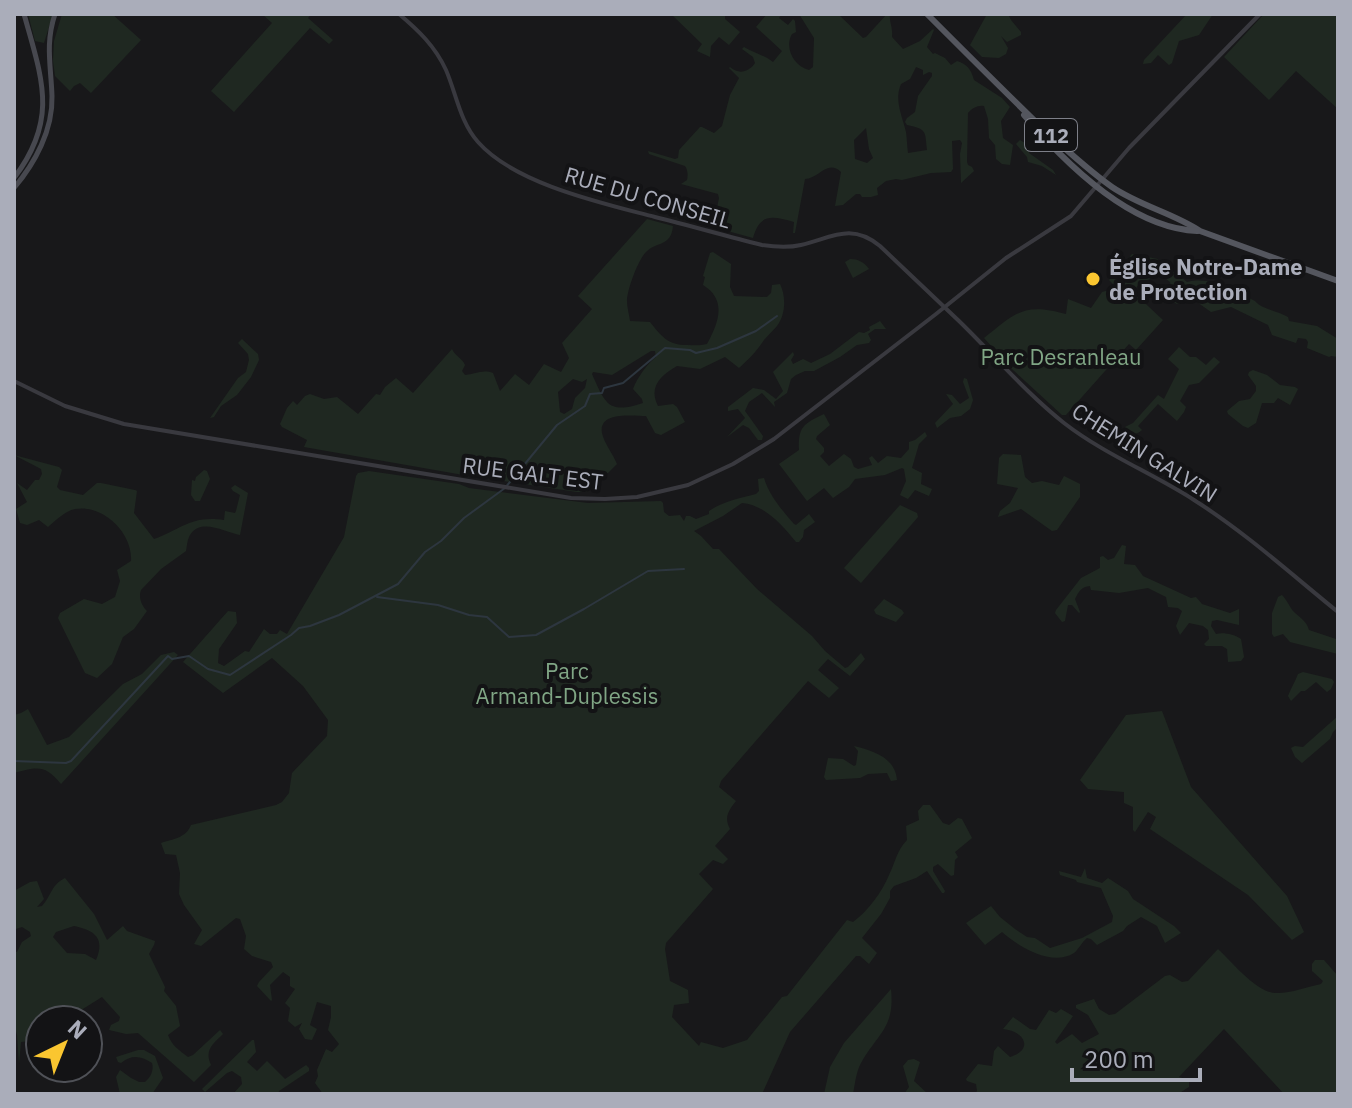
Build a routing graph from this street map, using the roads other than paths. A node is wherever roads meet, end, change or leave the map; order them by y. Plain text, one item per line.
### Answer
1 (24, 14) edge
2 (55, 14) edge
3 (399, 14) edge
4 (927, 14) edge
5 (1260, 14) edge
6 (33, 47) junction
7 (48, 49) junction
8 (1001, 88) junction
9 (14, 178) edge
10 (1102, 180) junction
11 (1097, 187) junction
12 (14, 188) edge
13 (1200, 231) junction
14 (1338, 281) edge
15 (945, 307) junction
16 (14, 381) edge
17 (1338, 612) edge

1 - 6 main road
2 - 7 main road
3 - 15 street, RUE DU CONSEIL
4 - 8 main road, 112
5 - 10 street, RUE GALT EST
6 - 7 main road
6 - 9 main road
7 - 12 main road
8 - 10 main road, 112
8 - 11 main road, 112
10 - 11 street, RUE GALT EST
10 - 13 main road, 112
11 - 13 main road, 112
11 - 15 street, RUE GALT EST
13 - 14 main road, 112
15 - 16 street, RUE GALT EST
15 - 17 street, CHEMIN GALVIN

